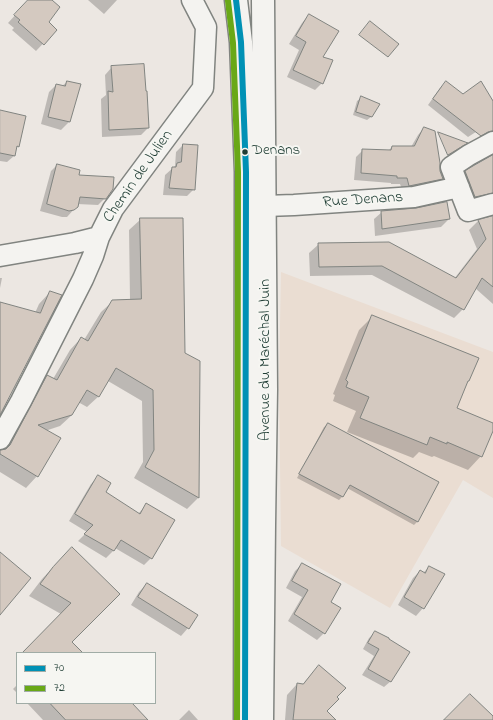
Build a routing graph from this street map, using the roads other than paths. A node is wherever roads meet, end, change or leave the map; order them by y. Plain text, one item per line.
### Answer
1 (192, 0) edge
2 (236, 0) edge
3 (263, 0) edge
4 (493, 142) edge
5 (459, 187) junction
6 (493, 204) edge
7 (265, 206) junction
8 (99, 237) junction
9 (0, 256) edge
10 (0, 439) edge
11 (244, 720) edge
12 (262, 720) edge

1 - 8 street, Chemin de Julien
2 - 11 main road, Avenue du Maréchal Juin
3 - 7 main road, Avenue du Maréchal Juin
4 - 5 street
5 - 6 street
5 - 7 street, Rue Denans
7 - 12 main road, Avenue du Maréchal Juin
8 - 9 street
8 - 10 street, Chemin de Julien

